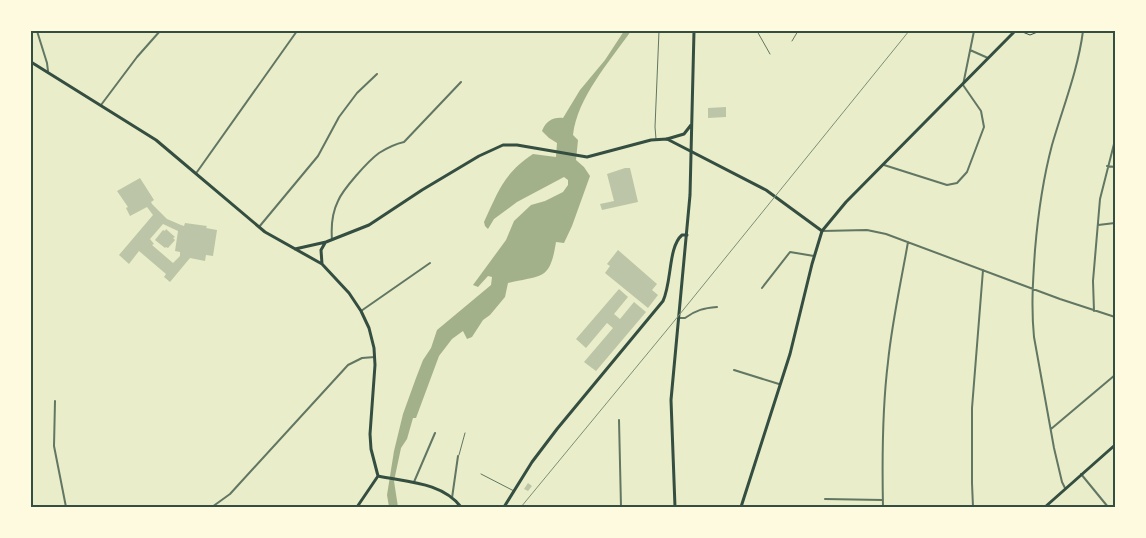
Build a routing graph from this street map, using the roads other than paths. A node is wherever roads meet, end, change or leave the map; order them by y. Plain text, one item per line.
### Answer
1 (37, 31) edge
2 (160, 31) edge
3 (297, 31) edge
4 (659, 31) edge
5 (694, 31) edge
6 (757, 31) edge
7 (798, 31) edge
8 (974, 31) edge
9 (1015, 31) edge
10 (1083, 31) edge
11 (792, 41) dead end
12 (970, 50) junction
13 (770, 54) dead end
14 (989, 58) junction
15 (31, 62) edge
16 (48, 71) junction
17 (377, 74) dead end
18 (460, 82) dead end
19 (963, 85) junction
20 (101, 106) junction
21 (692, 125) junction
22 (667, 139) junction
23 (656, 140) junction
24 (1115, 140) edge
25 (691, 152) junction
26 (884, 165) junction
27 (1107, 166) junction
28 (1115, 167) edge
29 (197, 172) junction
30 (1115, 223) edge
31 (1098, 225) junction
32 (259, 227) junction
33 (822, 231) junction
34 (687, 235) junction
35 (332, 240) junction
36 (326, 242) junction
37 (908, 242) junction
38 (294, 249) junction
39 (815, 256) junction
40 (430, 263) dead end
41 (322, 264) junction
42 (983, 270) junction
43 (762, 288) dead end
44 (1032, 288) junction
45 (717, 307) dead end
46 (361, 311) junction
47 (1094, 311) junction
48 (1115, 317) edge
49 (678, 320) junction
50 (375, 357) junction
51 (734, 370) dead end
52 (1115, 375) edge
53 (781, 385) junction
54 (55, 401) dead end
55 (619, 420) dead end
56 (1051, 429) junction
57 (435, 433) dead end
58 (465, 433) dead end
59 (1115, 445) edge
60 (458, 456) joint
61 (481, 474) dead end
62 (1081, 474) junction
63 (378, 476) junction
64 (414, 482) junction
65 (1065, 488) junction
66 (514, 492) junction
67 (452, 498) junction
68 (825, 499) dead end
69 (883, 500) junction
70 (66, 507) edge
71 (212, 507) edge
72 (357, 507) edge
73 (461, 507) edge
74 (504, 507) edge
75 (540, 507) edge
76 (588, 507) edge
77 (621, 507) edge
78 (661, 507) edge
79 (675, 507) edge
80 (741, 507) edge
81 (883, 507) edge
82 (974, 507) edge
83 (1045, 507) edge
84 (1108, 507) edge

1 - 16 street
2 - 20 street
3 - 29 street
4 - 23 lane
5 - 21 main road
6 - 13 lane
7 - 11 lane
8 - 12 street
9 - 14 main road
10 - 44 street
12 - 14 street
12 - 19 street
14 - 19 main road
15 - 16 main road
16 - 20 main road
17 - 32 street
18 - 35 street
19 - 26 main road
19 - 26 street
20 - 29 main road
21 - 22 main road
21 - 25 main road
22 - 23 main road
22 - 25 main road
23 - 35 main road
24 - 27 street
25 - 33 main road
25 - 34 main road
26 - 33 main road
27 - 28 street
27 - 31 street
29 - 32 main road
30 - 31 street
31 - 47 street
32 - 38 main road
33 - 37 street
33 - 39 main road
34 - 49 main road
34 - 66 main road
35 - 36 main road
36 - 38 main road
36 - 41 main road
37 - 42 street
37 - 69 street
38 - 41 main road
39 - 43 street
39 - 53 main road
40 - 46 street
41 - 46 main road
42 - 44 street
42 - 82 street
44 - 47 street
44 - 56 street
45 - 49 street
46 - 50 main road
47 - 48 street
49 - 79 main road
50 - 63 main road
50 - 71 street
51 - 53 street
52 - 56 street
53 - 80 main road
54 - 70 street
55 - 77 street
56 - 65 street
57 - 64 street
58 - 60 lane
59 - 62 main road
60 - 67 street
61 - 66 lane
62 - 65 main road
62 - 84 street
63 - 64 main road
63 - 72 main road
64 - 67 main road
65 - 83 main road
66 - 74 main road
67 - 73 main road
68 - 69 street
69 - 81 street
75 - 76 lane
78 - 79 street

